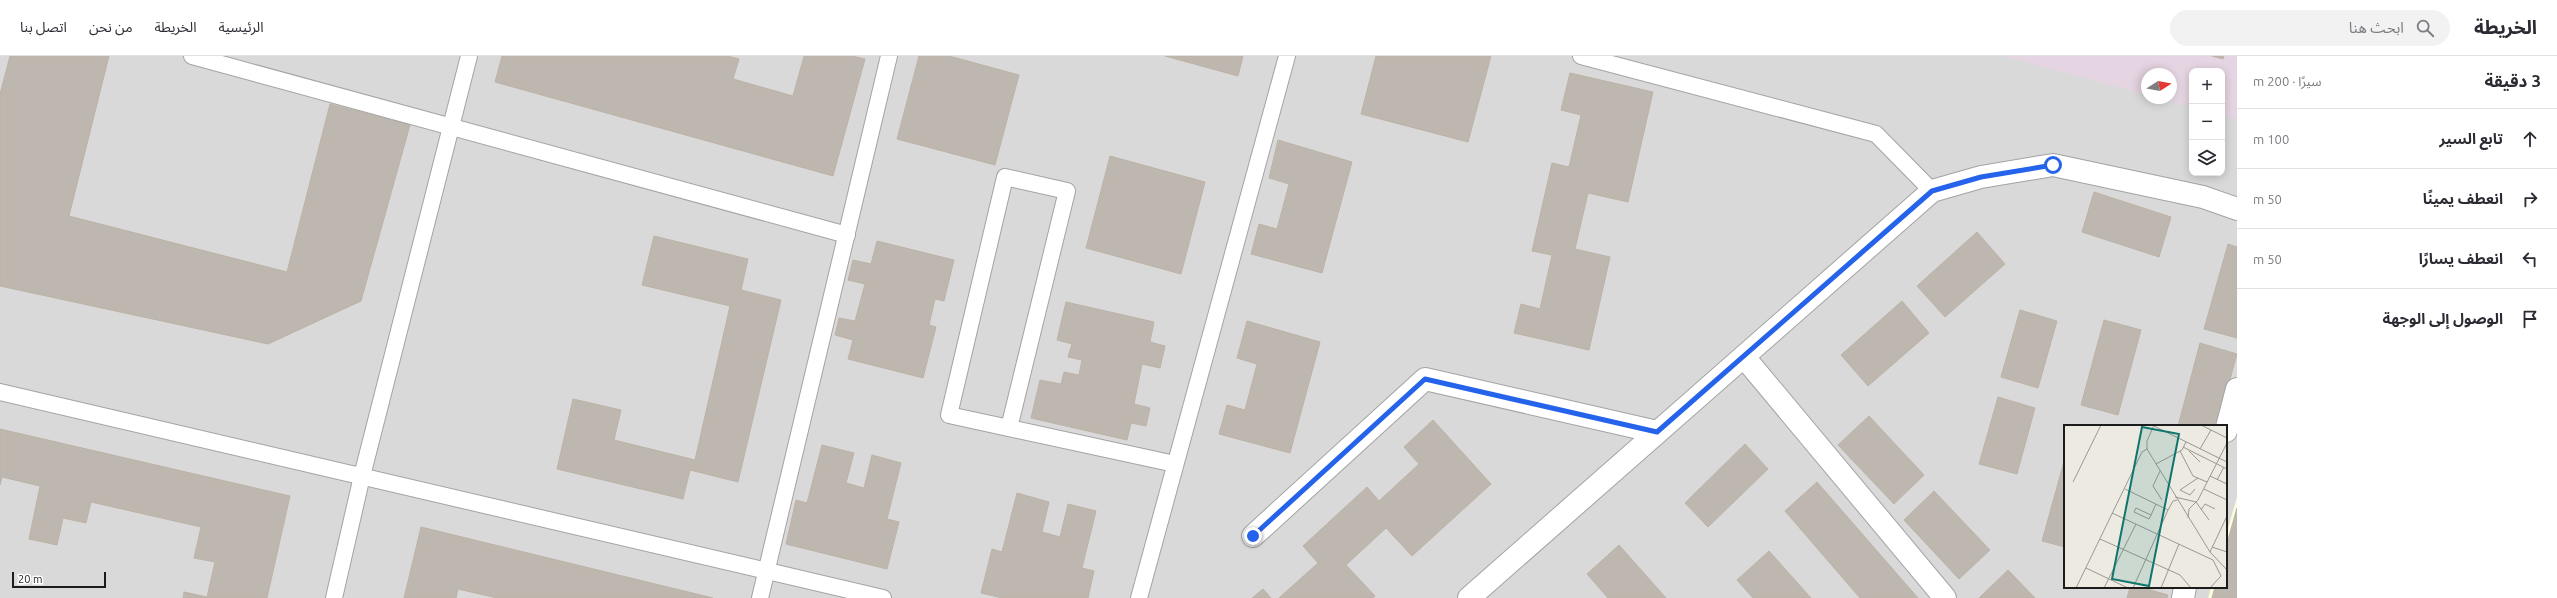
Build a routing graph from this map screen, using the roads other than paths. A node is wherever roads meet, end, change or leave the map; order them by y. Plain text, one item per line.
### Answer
1 (192, 56) edge
2 (469, 56) edge
3 (888, 56) edge
4 (1287, 56) edge
5 (1581, 56) edge
6 (451, 127) junction
7 (1932, 191) junction
8 (2237, 209) edge
9 (847, 235) junction
10 (1744, 357) junction
11 (2237, 389) edge
12 (0, 392) edge
13 (2227, 427) edge
14 (1009, 428) junction
15 (1657, 432) junction
16 (1175, 464) junction
17 (362, 476) junction
18 (1253, 536) dead end
19 (767, 571) junction
20 (2186, 588) edge
21 (334, 598) edge
22 (760, 598) edge
23 (884, 598) edge
24 (1139, 598) edge
25 (1469, 598) edge
26 (1945, 598) edge
27 (2183, 598) edge

1 - 6 lane
2 - 6 lane
3 - 9 lane
4 - 16 lane
5 - 7 lane
6 - 9 lane
6 - 17 lane
7 - 8 street
7 - 10 street
9 - 19 lane
10 - 15 street
10 - 26 street
11 - 13 street
12 - 17 lane
14 - 14 lane
14 - 16 lane
15 - 18 street
15 - 25 street
16 - 24 lane
17 - 19 lane
17 - 21 lane
19 - 22 lane
19 - 23 lane
20 - 27 street

